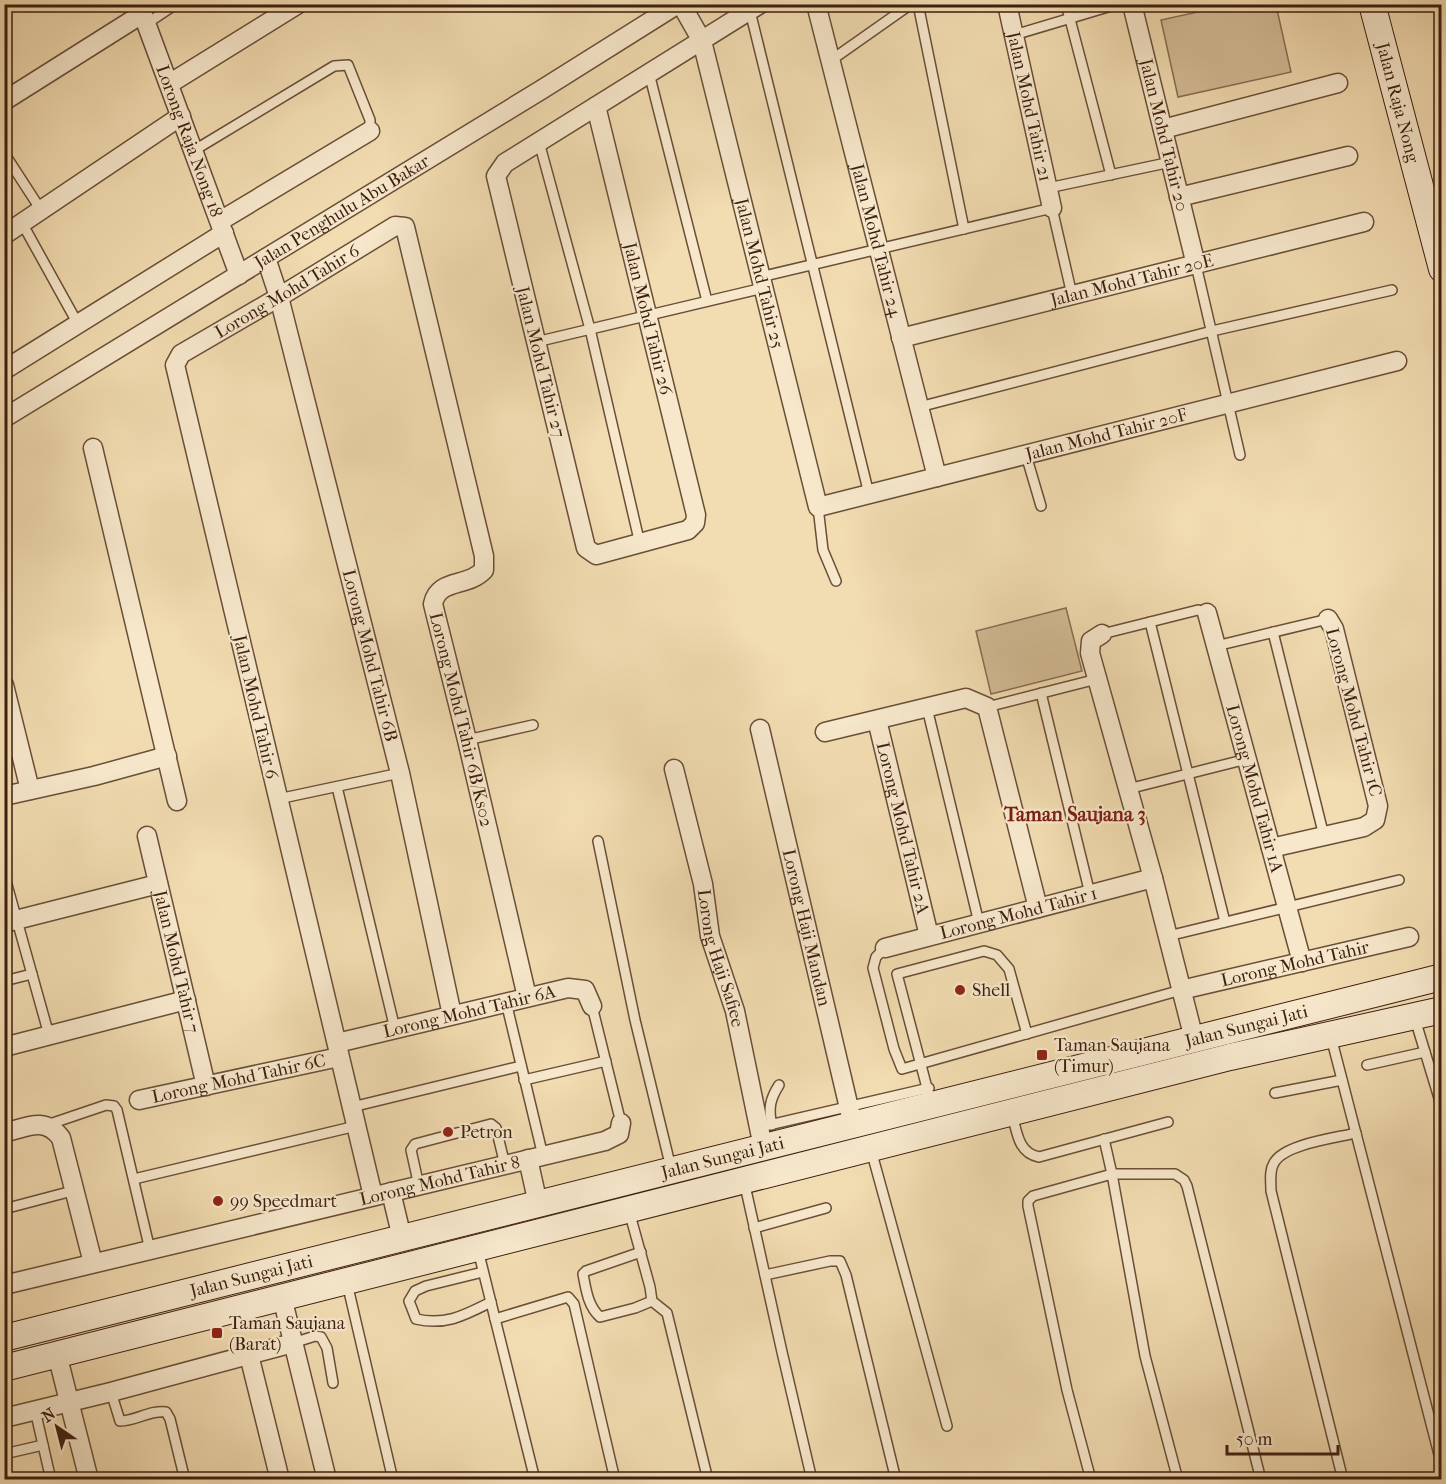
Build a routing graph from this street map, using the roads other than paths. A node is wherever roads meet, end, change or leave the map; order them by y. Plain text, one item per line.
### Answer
1 (177, 4) edge
2 (298, 4) edge
3 (679, 4) edge
4 (816, 4) edge
5 (911, 4) edge
6 (918, 4) edge
7 (1006, 4) edge
8 (1066, 4) edge
9 (1118, 4) edge
10 (1132, 4) edge
11 (1372, 4) edge
12 (755, 8) edge
13 (142, 14) edge
14 (1070, 19) junction
15 (1014, 35) junction
16 (702, 41) junction
17 (830, 61) junction
18 (649, 74) junction
19 (1338, 83) dead end
20 (169, 84) junction
21 (4, 102) edge
22 (596, 106) junction
23 (181, 116) junction
24 (1163, 129) junction
25 (370, 131) joint
26 (539, 142) junction
27 (193, 151) junction
28 (4, 153) edge
29 (1348, 156) dead end
30 (1171, 162) junction
31 (1111, 175) junction
32 (1048, 188) junction
33 (1179, 197) junction
34 (1052, 208) junction
35 (41, 210) junction
36 (1364, 222) dead end
37 (22, 223) junction
38 (222, 227) junction
39 (405, 227) joint
40 (964, 229) junction
41 (4, 235) edge
42 (878, 249) junction
43 (266, 258) junction
44 (813, 265) junction
45 (1196, 265) junction
46 (1442, 269) edge
47 (239, 275) junction
48 (762, 283) junction
49 (1392, 290) dead end
50 (1072, 295) junction
51 (279, 297) junction
52 (707, 301) junction
53 (646, 316) junction
54 (78, 324) junction
55 (590, 329) junction
56 (1212, 331) junction
57 (901, 338) junction
58 (536, 342) junction
59 (1397, 361) dead end
60 (175, 365) joint
61 (4, 370) edge
62 (1229, 402) junction
63 (919, 408) junction
64 (4, 418) edge
65 (93, 448) dead end
66 (1026, 455) junction
67 (1239, 455) dead end
68 (937, 477) junction
69 (869, 494) junction
70 (1041, 506) dead end
71 (818, 507) junction
72 (640, 544) junction
73 (836, 581) dead end
74 (1207, 614) joint
75 (1328, 619) joint
76 (1150, 622) junction
77 (1273, 632) junction
78 (1102, 634) joint
79 (1216, 646) junction
80 (1097, 679) junction
81 (4, 685) edge
82 (1041, 693) junction
83 (987, 707) junction
84 (927, 708) junction
85 (877, 720) junction
86 (533, 725) dead end
87 (760, 729) dead end
88 (825, 732) dead end
89 (467, 740) junction
90 (166, 756) junction
91 (1247, 759) junction
92 (674, 769) dead end
93 (400, 773) junction
94 (1188, 774) junction
95 (337, 787) junction
96 (1128, 789) junction
97 (30, 790) junction
98 (4, 796) edge
99 (278, 799) junction
100 (177, 801) dead end
101 (147, 836) dead end
102 (1324, 836) junction
103 (598, 841) dead end
104 (1271, 848) junction
105 (4, 874) edge
106 (1153, 878) junction
107 (1399, 880) dead end
108 (158, 884) junction
109 (1090, 894) junction
110 (1287, 907) junction
111 (1038, 908) junction
112 (11, 922) edge
113 (1226, 922) junction
114 (980, 923) junction
115 (929, 936) junction
116 (1168, 936) junction
117 (1409, 937) dead end
118 (885, 948) joint
119 (1302, 962) junction
120 (32, 974) junction
121 (1442, 977) edge
122 (4, 981) edge
123 (1181, 990) junction
124 (527, 997) junction
125 (186, 1000) junction
126 (506, 1002) junction
127 (592, 1006) joint
128 (1442, 1010) edge
129 (452, 1015) junction
130 (1414, 1016) junction
131 (395, 1029) junction
132 (1027, 1034) junction
133 (49, 1035) junction
134 (1330, 1035) junction
135 (1194, 1039) junction
136 (4, 1047) edge
137 (338, 1050) junction
138 (1425, 1052) junction
139 (606, 1061) junction
140 (921, 1065) junction
141 (1367, 1065) dead end
142 (520, 1066) junction
143 (524, 1080) junction
144 (1342, 1080) junction
145 (779, 1085) dead end
146 (206, 1086) junction
147 (1275, 1094) dead end
148 (930, 1096) junction
149 (139, 1100) dead end
150 (351, 1107) junction
151 (1442, 1108) edge
152 (1011, 1112) junction
153 (850, 1116) junction
154 (1168, 1122) dead end
155 (621, 1123) joint
156 (47, 1125) junction
157 (356, 1126) junction
158 (4, 1133) edge
159 (765, 1133) junction
160 (1356, 1133) junction
161 (1104, 1139) junction
162 (870, 1148) junction
163 (536, 1157) junction
164 (505, 1165) junction
165 (671, 1171) junction
166 (1112, 1174) junction
167 (134, 1179) junction
168 (744, 1180) junction
169 (419, 1186) junction
170 (76, 1190) junction
171 (391, 1192) junction
172 (373, 1196) junction
173 (538, 1204) junction
174 (826, 1208) dead end
175 (4, 1209) edge
176 (629, 1209) junction
177 (754, 1228) junction
178 (402, 1238) junction
179 (150, 1250) junction
180 (641, 1252) junction
181 (480, 1260) junction
182 (93, 1263) junction
183 (765, 1275) junction
184 (346, 1281) junction
185 (4, 1285) edge
186 (282, 1297) junction
187 (652, 1301) junction
188 (491, 1302) junction
189 (495, 1319) junction
190 (4, 1338) edge
191 (293, 1342) junction
192 (57, 1354) junction
193 (249, 1355) junction
194 (4, 1368) edge
195 (333, 1383) dead end
196 (111, 1392) junction
197 (69, 1401) junction
198 (34, 1410) junction
199 (4, 1418) edge
200 (947, 1426) dead end
201 (43, 1445) junction
202 (4, 1454) edge
203 (1442, 1466) edge
204 (183, 1472) dead end
205 (51, 1479) edge
206 (89, 1479) edge
207 (280, 1479) edge
208 (327, 1479) edge
209 (393, 1479) edge
210 (535, 1479) edge
211 (615, 1479) edge
212 (708, 1479) edge
213 (812, 1479) edge
214 (896, 1479) edge
215 (1091, 1479) edge
216 (1178, 1479) edge
217 (1261, 1479) edge
218 (1343, 1479) edge

1 - 13 lane
2 - 20 street
3 - 16 street, Jalan Mohd Tahir 25
3 - 43 street, Jalan Penghulu Abu Bakar
4 - 17 street, Jalan Mohd Tahir 24
5 - 17 lane
6 - 40 lane
7 - 15 street, Jalan Mohd Tahir 21
8 - 14 lane
9 - 14 lane
10 - 24 street, Jalan Mohd Tahir 20
11 - 46 main road, Jalan Raja Nong
12 - 16 street
12 - 44 lane
13 - 20 street, Lorong Raja Nong 18
13 - 21 street
14 - 15 lane
14 - 31 lane
15 - 32 street, Jalan Mohd Tahir 21
16 - 18 street
16 - 48 street, Jalan Mohd Tahir 25
17 - 42 street, Jalan Mohd Tahir 24
18 - 22 street
18 - 52 lane
19 - 24 street
20 - 23 street, Lorong Raja Nong 18
22 - 26 street
22 - 53 street, Jalan Mohd Tahir 26
23 - 27 street, Lorong Raja Nong 18
23 - 35 street
24 - 30 street, Jalan Mohd Tahir 20
25 - 27 lane
25 - 38 street
26 - 55 lane
26 - 58 street, Jalan Mohd Tahir 27
27 - 38 street, Lorong Raja Nong 18
28 - 35 lane
29 - 33 street
30 - 31 lane
30 - 33 street, Jalan Mohd Tahir 20
31 - 32 lane
32 - 34 street, Jalan Mohd Tahir 21
33 - 45 street, Jalan Mohd Tahir 20
34 - 40 lane
34 - 50 lane
35 - 37 street
36 - 45 street, Jalan Mohd Tahir 20E
37 - 41 street
37 - 54 lane
38 - 47 street, Lorong Raja Nong 18
38 - 54 street
39 - 51 street, Lorong Mohd Tahir 6
39 - 89 street, Lorong Mohd Tahir 6B/Ks02
40 - 42 lane
42 - 44 lane
42 - 57 street, Jalan Mohd Tahir 24
43 - 47 street, Jalan Penghulu Abu Bakar
43 - 51 street, Lorong Mohd Tahir 6B
44 - 48 lane
44 - 69 lane
45 - 50 street, Jalan Mohd Tahir 20E
45 - 56 lane
47 - 64 street, Jalan Penghulu Abu Bakar
48 - 52 lane
48 - 71 street, Jalan Mohd Tahir 25
49 - 56 lane
50 - 57 street, Jalan Mohd Tahir 20E
51 - 60 street, Lorong Mohd Tahir 6
51 - 93 street, Lorong Mohd Tahir 6B
52 - 53 lane
53 - 55 lane
53 - 72 street, Jalan Mohd Tahir 26
54 - 61 street
55 - 58 lane
55 - 72 lane
56 - 62 lane
56 - 63 lane
57 - 63 street, Jalan Mohd Tahir 24
58 - 72 street, Jalan Mohd Tahir 27
59 - 62 street, Jalan Mohd Tahir 20F
60 - 99 street, Jalan Mohd Tahir 6
62 - 66 street, Jalan Mohd Tahir 20F
62 - 67 lane
63 - 68 street, Jalan Mohd Tahir 24
65 - 90 street
66 - 68 street, Jalan Mohd Tahir 20F
66 - 70 lane
68 - 69 street, Jalan Mohd Tahir 20F
69 - 71 street, Jalan Mohd Tahir 20F
71 - 73 lane
74 - 76 lane
74 - 79 street, Lorong Mohd Tahir 1A
75 - 77 lane
75 - 102 street, Lorong Mohd Tahir 1C
76 - 78 lane
76 - 94 lane
77 - 79 lane
77 - 102 lane
78 - 80 street
79 - 91 street, Lorong Mohd Tahir 1A
80 - 82 lane
80 - 96 street
81 - 97 street
82 - 83 lane
82 - 109 lane
83 - 84 street
83 - 111 street
84 - 85 street
84 - 114 lane
85 - 88 street
85 - 115 street, Lorong Mohd Tahir 2A
86 - 89 lane
87 - 153 street, Lorong Haji Mandan
89 - 124 street, Lorong Mohd Tahir 6B/Ks02
90 - 97 street
90 - 100 street
91 - 94 lane
91 - 104 street, Lorong Mohd Tahir 1A
92 - 159 street, Lorong Haji Safiee
93 - 95 lane
93 - 129 street, Lorong Mohd Tahir 6B
94 - 96 lane
94 - 113 lane
95 - 99 lane
95 - 131 lane
96 - 106 street
97 - 98 street
99 - 137 street, Jalan Mohd Tahir 6
101 - 108 street, Jalan Mohd Tahir 7
102 - 104 street
103 - 165 lane
104 - 110 street, Lorong Mohd Tahir 1A
105 - 112 lane
106 - 109 street, Lorong Mohd Tahir 1
106 - 116 street
107 - 110 lane
108 - 112 street
108 - 125 street, Jalan Mohd Tahir 7
109 - 111 street, Lorong Mohd Tahir 1
110 - 113 lane
110 - 119 street, Lorong Mohd Tahir 1A
111 - 114 street, Lorong Mohd Tahir 1
112 - 120 lane
113 - 116 lane
114 - 115 street, Lorong Mohd Tahir 1
115 - 118 street, Lorong Mohd Tahir 1
116 - 123 street
117 - 119 street, Lorong Mohd Tahir
118 - 140 lane
119 - 123 street, Lorong Mohd Tahir
120 - 122 lane
120 - 133 lane
121 - 135 main road, Jalan Sungai Jati
123 - 132 lane
123 - 135 street
124 - 126 street, Lorong Mohd Tahir 6A
124 - 127 street, Lorong Mohd Tahir 6A
125 - 133 street
125 - 146 street, Jalan Mohd Tahir 7
126 - 129 street, Lorong Mohd Tahir 6A
126 - 142 lane
127 - 139 lane
128 - 130 main road, Jalan Sungai Jati
129 - 131 street, Lorong Mohd Tahir 6A
130 - 134 main road, Jalan Sungai Jati
130 - 138 lane
131 - 137 street, Lorong Mohd Tahir 6A
132 - 140 lane
132 - 140 lane
133 - 136 street
134 - 144 lane
134 - 152 main road, Jalan Sungai Jati
135 - 148 main road, Jalan Sungai Jati
137 - 146 street, Lorong Mohd Tahir 6C
137 - 150 street
138 - 141 lane
138 - 151 lane
139 - 143 lane
139 - 155 lane
140 - 148 lane
142 - 143 lane
142 - 150 lane
143 - 163 lane
144 - 147 lane
144 - 160 lane
145 - 159 lane
146 - 149 street, Lorong Mohd Tahir 6C
148 - 153 main road, Jalan Sungai Jati
150 - 157 street
152 - 161 lane
152 - 162 main road, Jalan Sungai Jati
153 - 159 main road, Jalan Sungai Jati
154 - 161 lane
155 - 163 street, Lorong Mohd Tahir 8
156 - 158 street
156 - 167 lane
156 - 170 street
157 - 167 lane
157 - 172 street
159 - 165 main road, Jalan Sungai Jati
160 - 203 lane
160 - 218 lane
161 - 166 lane
162 - 168 main road, Jalan Sungai Jati
162 - 200 lane
163 - 164 street, Lorong Mohd Tahir 8
163 - 173 street
164 - 169 street, Lorong Mohd Tahir 8
164 - 169 lane
165 - 173 main road, Jalan Sungai Jati
166 - 215 lane
166 - 216 lane
166 - 217 lane
167 - 179 lane
168 - 176 main road, Jalan Sungai Jati
168 - 177 lane
169 - 171 street, Lorong Mohd Tahir 8
170 - 175 lane
170 - 182 street
171 - 172 street, Lorong Mohd Tahir 8
171 - 178 street
172 - 179 street, Lorong Mohd Tahir 8
173 - 178 main road, Jalan Sungai Jati
174 - 177 lane
176 - 180 lane
176 - 181 main road, Jalan Sungai Jati
177 - 183 lane
178 - 190 main road, Jalan Sungai Jati
179 - 182 street, Lorong Mohd Tahir 8
180 - 187 lane
180 - 187 lane
181 - 184 main road, Jalan Sungai Jati
181 - 188 lane
181 - 188 lane
182 - 185 street, Lorong Mohd Tahir 8
183 - 213 lane
183 - 214 lane
184 - 186 main road, Jalan Sungai Jati
184 - 209 lane
186 - 191 street
186 - 192 main road, Jalan Sungai Jati
187 - 212 lane
188 - 189 lane
189 - 210 lane
189 - 211 lane
191 - 193 street
191 - 195 lane
191 - 208 street
192 - 194 main road, Jalan Sungai Jati
192 - 197 street
193 - 196 street
193 - 207 street
196 - 197 street
196 - 204 lane
197 - 198 street
197 - 206 street
198 - 199 street
198 - 201 lane
201 - 202 lane
201 - 205 lane

